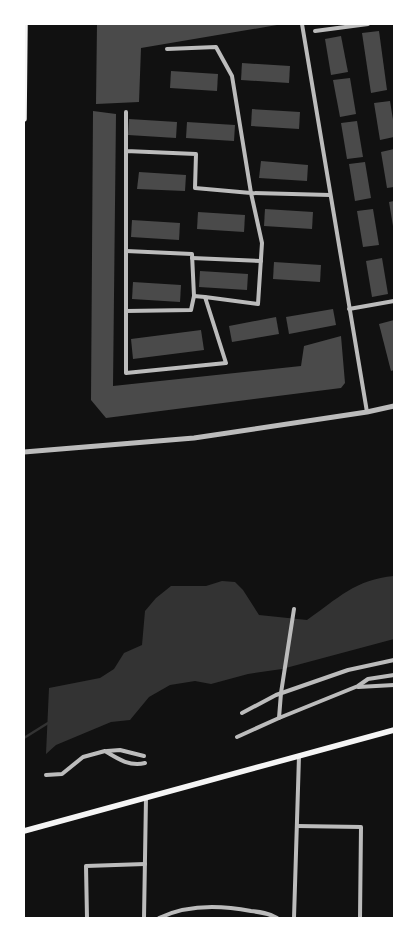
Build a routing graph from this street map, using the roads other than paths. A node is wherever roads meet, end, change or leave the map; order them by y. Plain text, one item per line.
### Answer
1 (25, 24) edge
2 (302, 24) edge
3 (368, 24) edge
4 (315, 31) dead end
5 (167, 49) dead end
6 (126, 112) dead end
7 (24, 119) edge
8 (126, 151) junction
9 (251, 194) junction
10 (330, 196) junction
11 (126, 251) junction
12 (192, 258) junction
13 (261, 260) junction
14 (194, 296) junction
15 (205, 297) junction
16 (394, 301) edge
17 (349, 309) junction
18 (126, 311) junction
19 (394, 406) edge
20 (367, 412) junction
21 (24, 452) edge
22 (294, 608) dead end
23 (394, 660) edge
24 (394, 675) edge
25 (394, 685) edge
26 (356, 687) junction
27 (282, 693) junction
28 (242, 713) dead end
29 (280, 718) junction
30 (394, 730) edge
31 (237, 738) dead end
32 (105, 751) junction
33 (144, 756) dead end
34 (299, 756) junction
35 (145, 763) dead end
36 (46, 775) dead end
37 (146, 798) junction
38 (297, 826) junction
39 (24, 831) edge
40 (145, 864) junction
41 (86, 918) edge
42 (144, 918) edge
43 (159, 918) edge
44 (276, 918) edge
45 (294, 918) edge
46 (360, 918) edge

1 - 7 main road
2 - 10 street
3 - 4 street
5 - 9 street
6 - 8 street
8 - 9 street
8 - 11 street
9 - 10 street
9 - 13 street
10 - 17 street
11 - 12 street
11 - 18 street
12 - 13 street
12 - 14 street
13 - 15 street
14 - 15 street
14 - 18 street
15 - 18 street
16 - 17 street
17 - 20 street
19 - 20 street
20 - 21 street
22 - 27 street
23 - 27 street
24 - 26 street
25 - 26 street
26 - 29 street
27 - 28 street
27 - 29 street
29 - 31 street
30 - 34 main road
32 - 33 street
32 - 35 street
32 - 36 street
34 - 37 main road
34 - 38 street
37 - 39 main road
37 - 40 street
38 - 45 street
38 - 46 street
40 - 41 street
40 - 42 street
43 - 44 street

